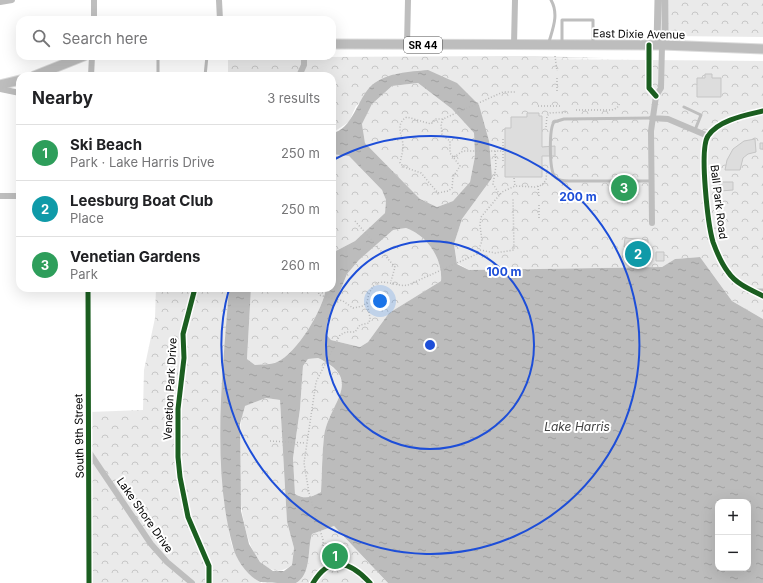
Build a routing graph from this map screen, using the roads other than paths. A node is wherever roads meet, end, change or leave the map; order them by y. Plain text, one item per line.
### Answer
1 (12, 0) edge
2 (94, 0) edge
3 (219, 0) edge
4 (408, 0) edge
5 (515, 0) edge
6 (551, 0) edge
7 (658, 0) edge
8 (665, 0) edge
9 (0, 2) edge
10 (94, 16) edge
11 (220, 16) edge
12 (336, 44) edge
13 (407, 45) junction
14 (514, 45) junction
15 (548, 45) junction
16 (562, 45) junction
17 (593, 45) junction
18 (658, 45) junction
19 (763, 49) edge
20 (74, 60) edge
21 (92, 60) edge
22 (158, 60) edge
23 (207, 60) edge
24 (304, 60) edge
25 (44, 72) edge
26 (90, 72) edge
27 (158, 72) edge
28 (205, 72) edge
29 (301, 72) edge
30 (16, 81) edge
31 (0, 85) edge
32 (0, 89) edge
33 (16, 92) edge
34 (656, 96) junction
35 (684, 107) dead end
36 (763, 111) edge
37 (652, 118) junction
38 (695, 130) junction
39 (708, 136) junction
40 (651, 181) junction
41 (0, 196) edge
42 (16, 196) edge
43 (652, 223) dead end
44 (752, 290) junction
45 (763, 290) edge
46 (88, 292) edge
47 (194, 292) edge
48 (763, 296) edge
49 (89, 452) junction
50 (89, 583) edge
51 (192, 583) edge
52 (209, 583) edge
53 (313, 583) edge
54 (370, 583) edge

1 - 9 street
2 - 10 street
3 - 11 street
4 - 13 street
5 - 14 street
6 - 15 lane
7 - 18 street
8 - 18 street
12 - 13 main road, SR 44
13 - 14 main road, SR 44
14 - 15 main road, East Dixie Avenue / SR 44
15 - 16 main road, East Dixie Avenue / SR 44
16 - 17 main road, East Dixie Avenue / SR 44
16 - 17 lane
17 - 18 main road, East Dixie Avenue / SR 44
18 - 19 main road, East Dixie Avenue / SR 44
18 - 34 street
18 - 34 street
20 - 25 main road
21 - 26 street
22 - 27 lane
23 - 28 lane
24 - 29 street
30 - 31 main road
32 - 33 street
34 - 37 street
35 - 38 lane
36 - 39 street
37 - 38 street
37 - 40 street
37 - 40 lane
38 - 39 street
39 - 44 street, Ball Park Road
40 - 43 street
41 - 42 street
44 - 45 lane
44 - 48 street, Ball Park Road
46 - 49 street, South 9th Street
47 - 52 street, Venetion Park Drive
49 - 50 street, South 9th Street
49 - 51 street, Lake Shore Drive
53 - 54 street

